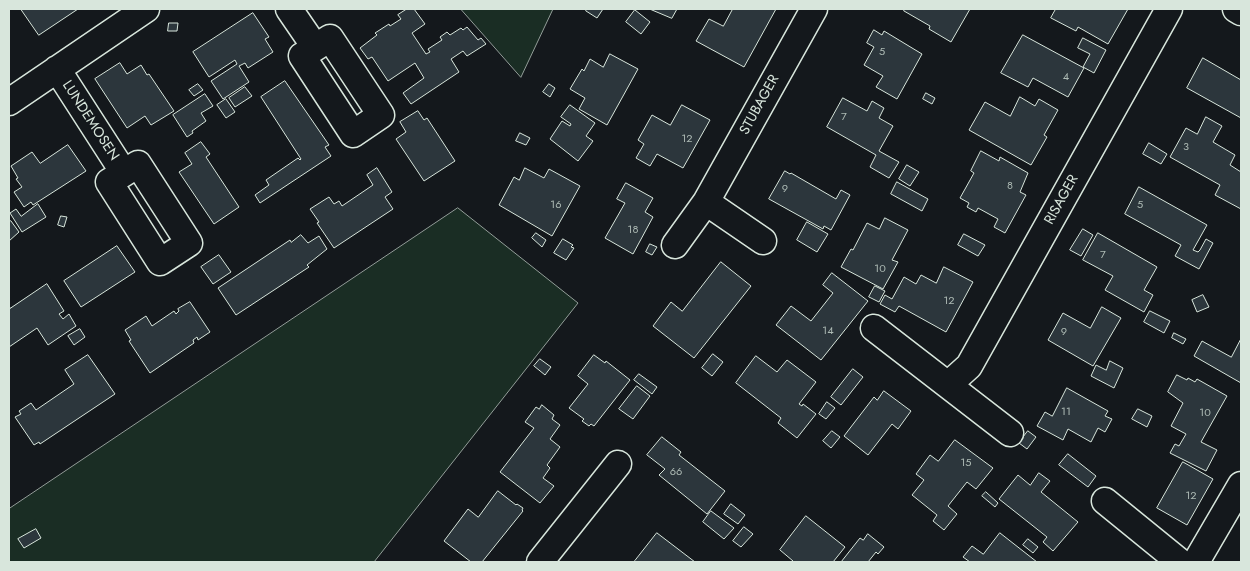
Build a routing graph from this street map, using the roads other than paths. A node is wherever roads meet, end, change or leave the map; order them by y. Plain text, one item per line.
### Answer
1 (146, 9) edge
2 (289, 9) edge
3 (814, 9) edge
4 (1169, 9) edge
5 (1236, 9) edge
6 (1241, 12) edge
7 (315, 48) dead end
8 (57, 69) junction
9 (9, 102) edge
10 (124, 173) dead end
11 (706, 202) junction
12 (763, 241) dead end
13 (675, 246) dead end
14 (874, 328) dead end
15 (948, 385) junction
16 (1010, 433) dead end
17 (618, 464) dead end
18 (1241, 485) edge
19 (1105, 501) dead end
20 (540, 562) edge
21 (1180, 562) edge
22 (1196, 562) edge

1 - 8 street, LUNDEMOSEN
2 - 7 street
3 - 11 street, STUBAGER
4 - 15 street, RISAGER
5 - 6 street
8 - 9 street, LUNDEMOSEN
8 - 10 street, LUNDEMOSEN
11 - 12 street
11 - 13 street, STUBAGER
14 - 15 street
15 - 16 street
17 - 20 street
18 - 22 street
19 - 21 street

